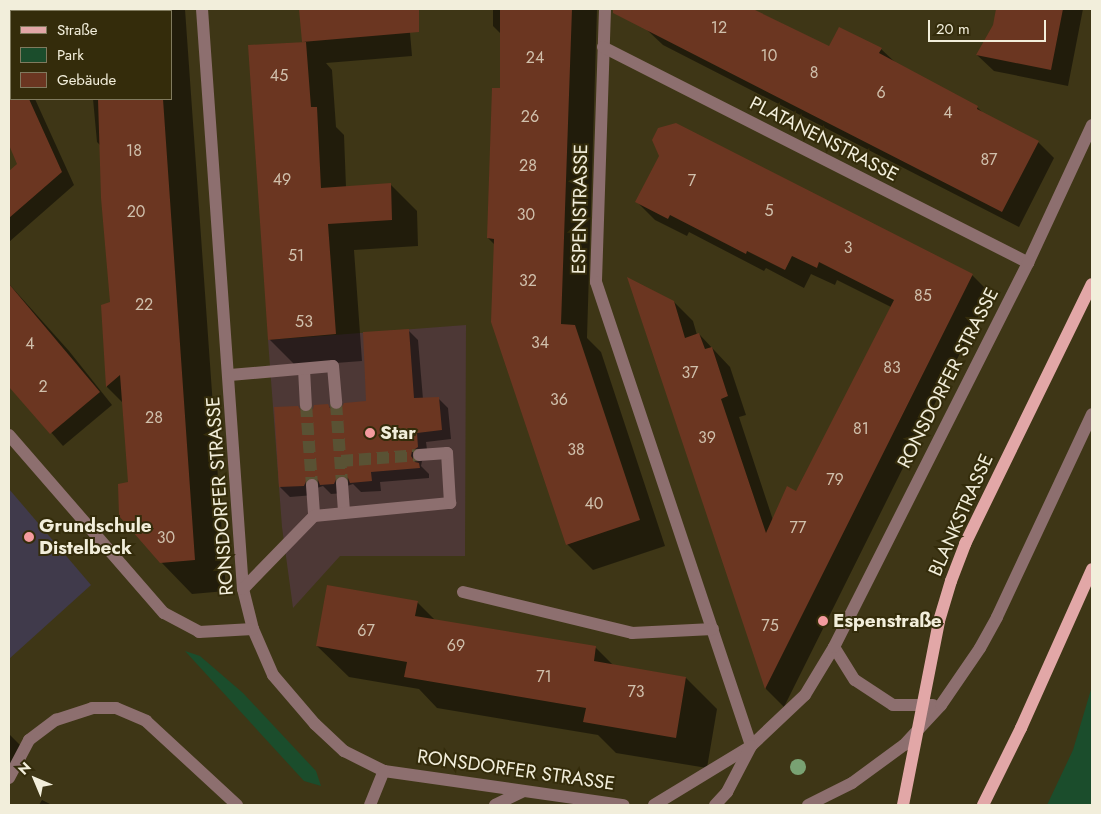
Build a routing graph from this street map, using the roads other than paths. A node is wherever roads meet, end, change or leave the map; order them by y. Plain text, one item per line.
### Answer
1 (202, 9) edge
2 (605, 9) edge
3 (603, 47) junction
4 (1092, 125) edge
5 (1028, 263) junction
6 (1092, 284) edge
7 (304, 369) junction
8 (230, 376) junction
9 (336, 403) tunnel mouth
10 (306, 405) tunnel mouth
11 (1092, 414) edge
12 (9, 435) edge
13 (419, 455) tunnel mouth
14 (342, 483) tunnel mouth
15 (312, 485) tunnel mouth
16 (344, 513) junction
17 (314, 516) junction
18 (1092, 569) edge
19 (243, 590) junction
20 (463, 592) dead end
21 (713, 629) junction
22 (253, 630) junction
23 (834, 647) junction
24 (941, 705) junction
25 (751, 746) junction
26 (384, 770) junction
27 (9, 778) edge
28 (522, 792) junction
29 (237, 805) edge
30 (370, 805) edge
31 (495, 805) edge
32 (624, 805) edge
33 (654, 805) edge
34 (715, 805) edge
35 (808, 805) edge
36 (903, 805) edge
37 (983, 805) edge

1 - 8 street, RONSDORFER STRASSE
2 - 3 street, ESPENSTRASSE
3 - 5 street, PLATANENSTRASSE
3 - 21 street, ESPENSTRASSE
4 - 5 street, RONSDORFER STRASSE
5 - 23 street, RONSDORFER STRASSE
6 - 36 main road, BLANKSTRASSE, bridge
7 - 8 street
7 - 9 street
7 - 10 street
8 - 19 street, RONSDORFER STRASSE
11 - 24 street
12 - 22 street
13 - 16 street
14 - 16 street
15 - 17 street
16 - 17 street
17 - 19 street
18 - 37 main road
19 - 22 street, RONSDORFER STRASSE
20 - 21 street
21 - 25 street, ESPENSTRASSE
22 - 26 street, RONSDORFER STRASSE
23 - 24 street
23 - 25 street, RONSDORFER STRASSE
24 - 35 street
25 - 33 street, RONSDORFER STRASSE
25 - 34 street
26 - 28 street, RONSDORFER STRASSE
26 - 30 street
27 - 29 street
28 - 31 street
28 - 32 street, RONSDORFER STRASSE

